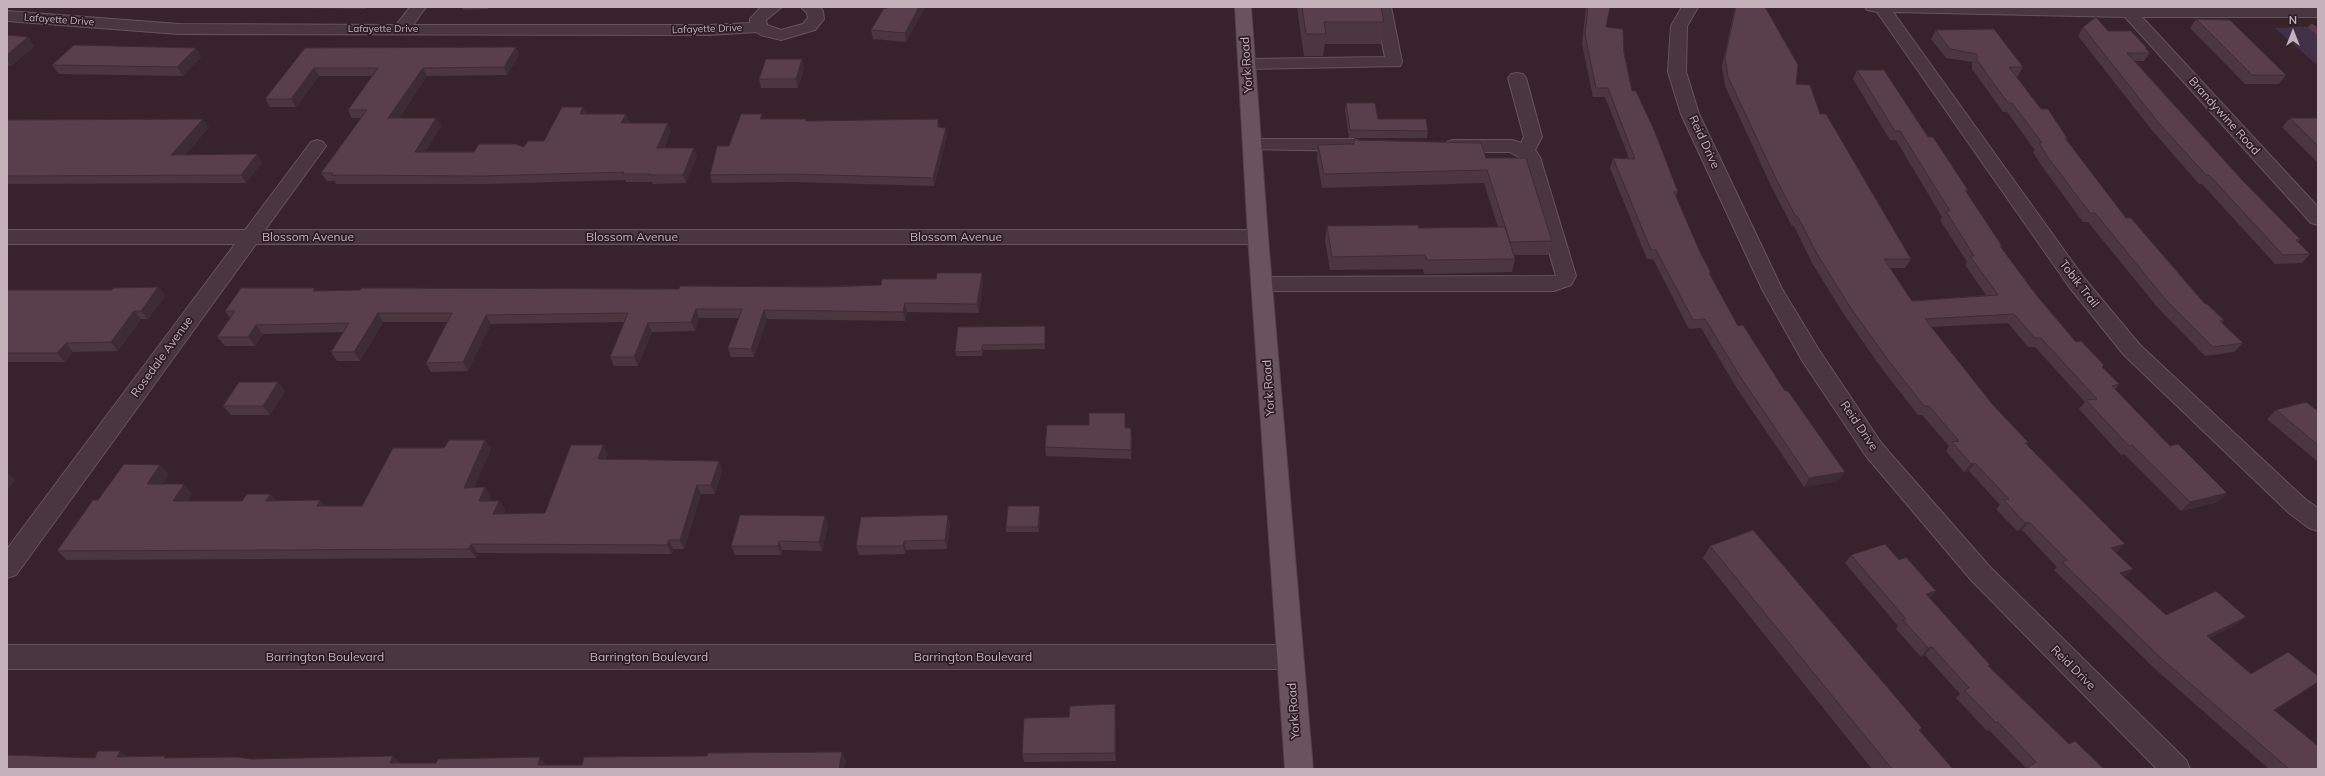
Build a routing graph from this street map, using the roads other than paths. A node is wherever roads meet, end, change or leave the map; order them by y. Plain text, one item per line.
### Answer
1 (418, 7) edge
2 (774, 7) edge
3 (809, 7) edge
4 (1244, 7) edge
5 (1383, 7) edge
6 (1690, 7) edge
7 (1877, 8) edge
8 (1924, 8) edge
9 (2235, 9) edge
10 (2129, 12) junction
11 (2318, 12) edge
12 (7, 16) edge
13 (759, 27) junction
14 (401, 29) junction
15 (1247, 64) junction
16 (1517, 78) dead end
17 (1252, 145) junction
18 (1370, 145) edge
19 (317, 146) dead end
20 (1433, 146) edge
21 (1525, 151) junction
22 (2318, 219) edge
23 (7, 238) edge
24 (249, 238) junction
25 (1258, 238) junction
26 (1262, 284) junction
27 (2318, 521) edge
28 (7, 568) edge
29 (7, 657) edge
30 (1290, 657) junction
31 (1299, 769) edge
32 (2176, 769) edge

1 - 14 street
2 - 13 street, Lafayette Drive
3 - 13 street, Lafayette Drive
4 - 15 main road, York Road
5 - 15 street
6 - 32 street, Reid Drive
7 - 8 street
7 - 27 street, Tobik Trail
8 - 10 street
9 - 10 street
9 - 11 street
10 - 22 street, Brandywine Road
12 - 14 street, Lafayette Drive
13 - 14 street, Lafayette Drive
15 - 17 main road, York Road
16 - 21 street
17 - 18 street
17 - 25 main road, York Road
19 - 24 street, Rosedale Avenue
20 - 21 street
21 - 26 street
23 - 24 street, Blossom Avenue
24 - 25 street, Blossom Avenue
24 - 28 street, Rosedale Avenue
25 - 26 main road, York Road
26 - 30 main road, York Road
29 - 30 street, Barrington Boulevard
30 - 31 main road, York Road

